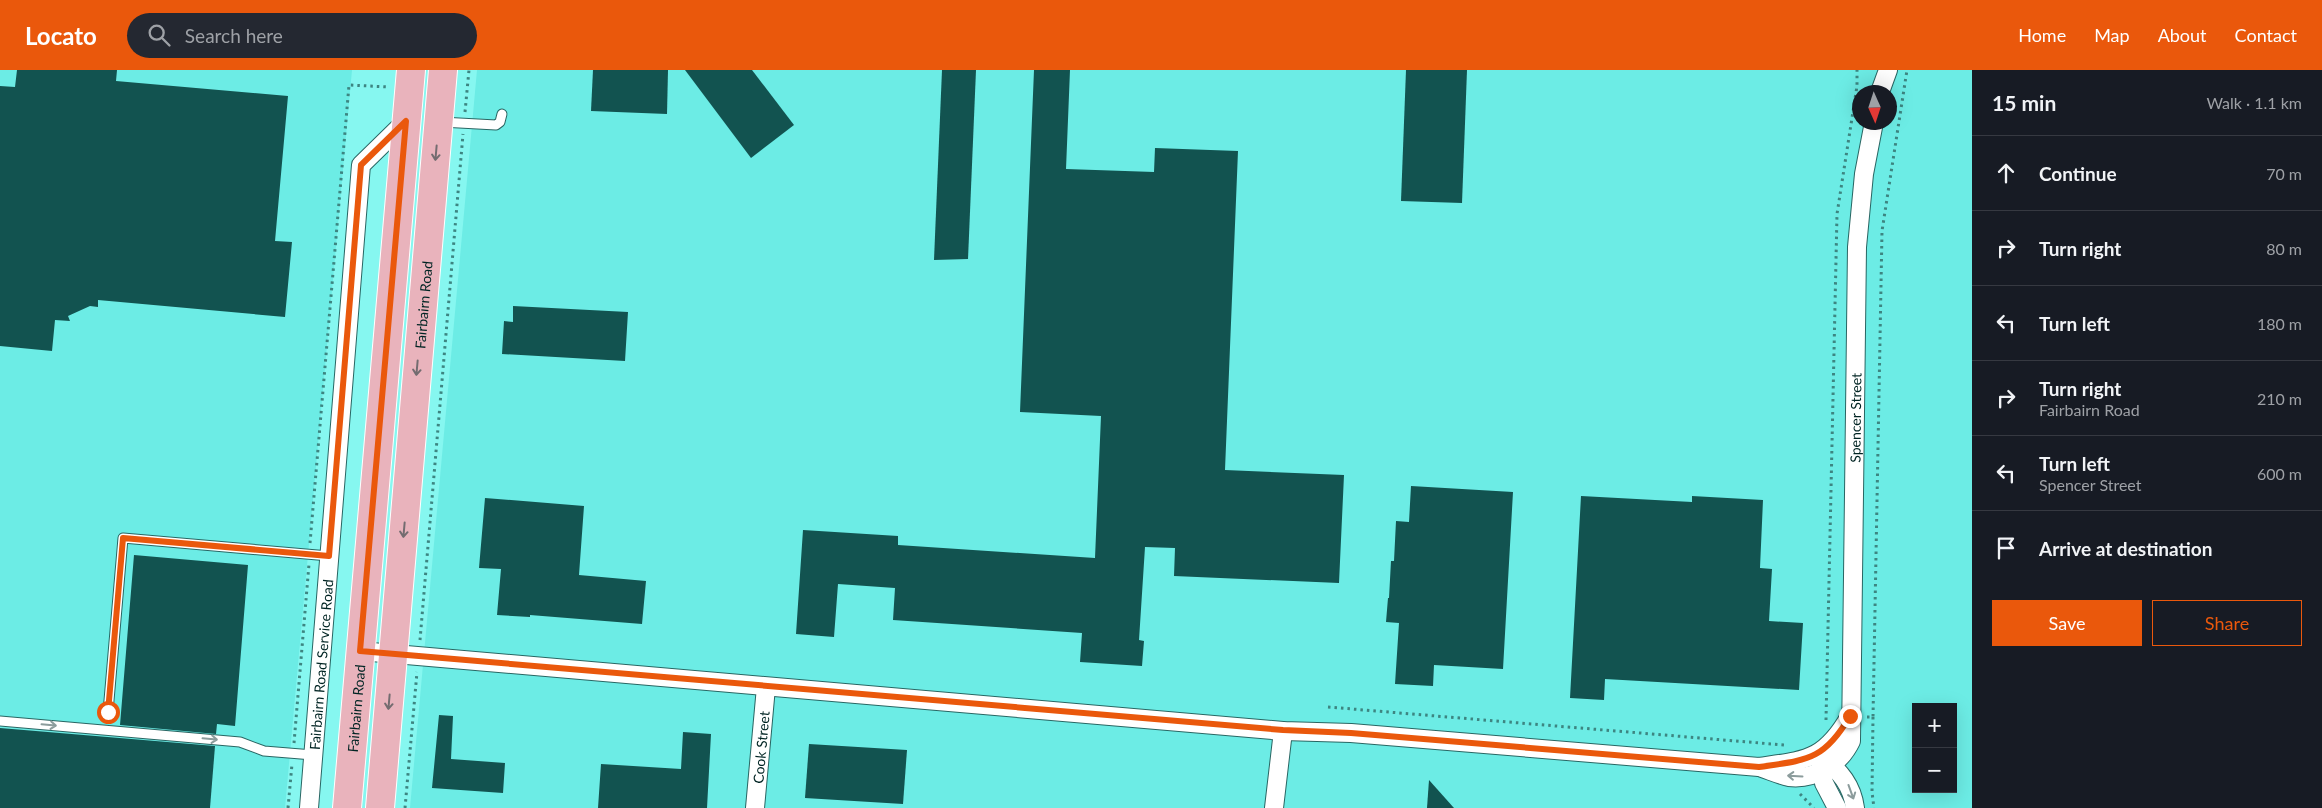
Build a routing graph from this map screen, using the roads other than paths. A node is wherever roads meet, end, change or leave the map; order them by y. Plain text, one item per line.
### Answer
1 (411, 70) edge
2 (443, 70) edge
3 (502, 114) dead end
4 (406, 121) junction
5 (451, 123) junction
6 (1872, 130) edge
7 (329, 556) junction
8 (360, 651) junction
9 (406, 654) junction
10 (766, 686) junction
11 (108, 712) dead end
12 (0, 721) edge
13 (1283, 730) junction
14 (313, 755) junction
15 (1824, 763) junction
16 (308, 808) edge
17 (347, 808) edge
18 (380, 808) edge
19 (756, 808) edge
20 (1274, 808) edge
21 (1837, 808) edge
22 (1855, 808) edge

1 - 4 main road, Fairbairn Road
2 - 5 main road, Fairbairn Road
3 - 5 lane
4 - 7 street, Fairbairn Road Service Road
4 - 8 main road, Fairbairn Road
5 -> 9 main road, Fairbairn Road
6 - 15 street, Spencer Street
7 - 11 lane
7 - 14 street, Fairbairn Road Service Road
8 - 9 street
8 - 17 main road, Fairbairn Road
9 - 10 street
9 -> 18 main road, Fairbairn Road
10 - 13 street
10 - 19 street, Cook Street
12 -> 14 lane
13 - 15 street
13 - 20 street
14 - 16 street, Fairbairn Road Service Road
15 - 21 street
15 -> 22 street

